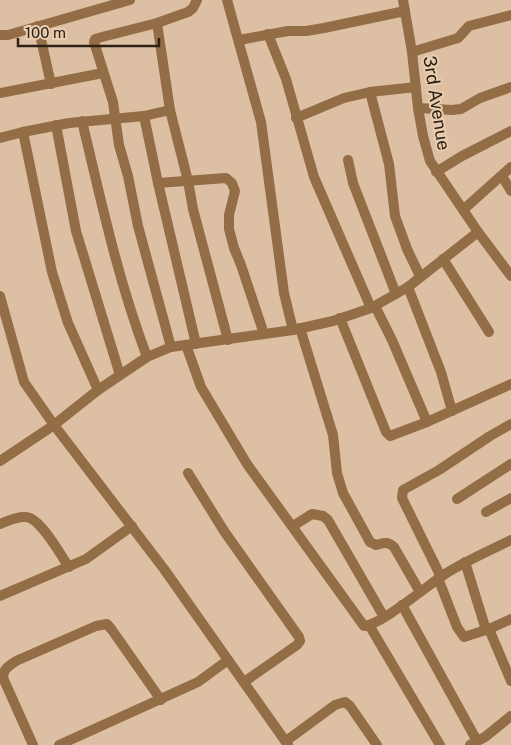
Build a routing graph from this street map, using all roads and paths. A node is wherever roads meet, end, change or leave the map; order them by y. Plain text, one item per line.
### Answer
1 (130, 0) edge
2 (197, 0) edge
3 (226, 0) edge
4 (403, 0) edge
5 (404, 11) junction
6 (511, 15) edge
7 (157, 23) junction
8 (38, 26) junction
9 (268, 34) junction
10 (0, 35) edge
11 (239, 40) junction
12 (412, 52) junction
13 (103, 73) junction
14 (51, 84) junction
15 (416, 87) junction
16 (511, 88) edge
17 (370, 92) junction
18 (0, 93) edge
19 (418, 108) junction
20 (170, 110) junction
21 (144, 116) junction
22 (115, 118) junction
23 (296, 118) junction
24 (82, 121) junction
25 (56, 126) junction
26 (511, 131) edge
27 (23, 132) junction
28 (0, 138) edge
29 (348, 160) dead end
30 (511, 167) edge
31 (436, 172) junction
32 (502, 176) junction
33 (188, 181) junction
34 (158, 183) junction
35 (511, 191) edge
36 (463, 210) junction
37 (478, 232) junction
38 (443, 259) junction
39 (420, 276) junction
40 (511, 276) edge
41 (408, 287) junction
42 (396, 294) junction
43 (0, 296) edge
44 (373, 307) junction
45 (340, 318) junction
46 (297, 329) junction
47 (489, 332) dead end
48 (264, 334) junction
49 (228, 340) junction
50 (191, 344) junction
51 (171, 347) junction
52 (147, 357) junction
53 (120, 375) junction
54 (511, 384) edge
55 (98, 390) junction
56 (452, 411) junction
57 (427, 422) junction
58 (511, 424) edge
59 (54, 425) junction
60 (0, 461) edge
61 (511, 464) edge
62 (188, 473) dead end
63 (511, 498) edge
64 (457, 500) dead end
65 (486, 512) dead end
66 (0, 524) edge
67 (132, 526) junction
68 (293, 526) junction
69 (511, 540) edge
70 (465, 562) junction
71 (68, 567) junction
72 (440, 578) junction
73 (420, 592) junction
74 (0, 596) edge
75 (402, 604) junction
76 (384, 617) junction
77 (511, 619) edge
78 (369, 626) junction
79 (488, 630) junction
80 (228, 660) junction
81 (511, 681) edge
82 (244, 682) junction
83 (161, 700) junction
84 (511, 716) edge
85 (287, 743) edge
86 (473, 743) edge
87 (33, 745) edge
88 (59, 745) edge
89 (377, 745) edge
90 (440, 745) edge

1 - 8 street
2 - 7 street
3 - 11 street
4 - 5 street, 3rd Avenue
5 - 9 street
5 - 12 street, 3rd Avenue
6 - 12 street
7 - 13 street
7 - 20 street
8 - 10 street
8 - 14 street
9 - 11 street
9 - 23 street
11 - 46 street
12 - 15 street, 3rd Avenue
13 - 14 street
13 - 22 street
14 - 18 street
15 - 17 street
15 - 19 street, 3rd Avenue
16 - 19 street
17 - 23 street
17 - 39 street
19 - 31 street, 3rd Avenue
20 - 21 street
20 - 33 street
21 - 22 street
21 - 34 street
22 - 24 street
22 - 51 street
23 - 44 street
24 - 25 street
24 - 52 street
25 - 27 street
25 - 53 street
26 - 31 street
27 - 28 street
27 - 55 street
29 - 42 street
30 - 32 street
31 - 36 street, 3rd Avenue
32 - 35 street
32 - 36 street
33 - 34 street
33 - 48 street
33 - 49 street
34 - 50 street
36 - 37 street, 3rd Avenue
37 - 38 street
37 - 40 street, 3rd Avenue
38 - 39 street
38 - 47 street
39 - 41 street
41 - 42 street
41 - 56 street
42 - 44 street
43 - 59 street
44 - 45 street
44 - 57 street
45 - 46 street
45 - 57 street
46 - 48 street
46 - 73 street
48 - 49 street
49 - 50 street
50 - 51 street
50 - 68 street
51 - 52 street
52 - 53 street
53 - 55 street
54 - 56 street
55 - 59 street
56 - 57 street
58 - 72 street
59 - 60 street
59 - 67 street
61 - 64 street
62 - 82 street
63 - 65 street
66 - 71 street
67 - 71 street
67 - 80 street
68 - 76 street
68 - 78 street
69 - 70 street
70 - 72 street
70 - 79 street
71 - 74 street
72 - 73 street
72 - 79 street
73 - 75 street
75 - 76 street
75 - 86 street
76 - 78 street
77 - 79 street
78 - 90 street
79 - 81 street
80 - 82 street
80 - 83 street
82 - 85 street
83 - 87 street
83 - 88 street
84 - 86 street
85 - 89 street

